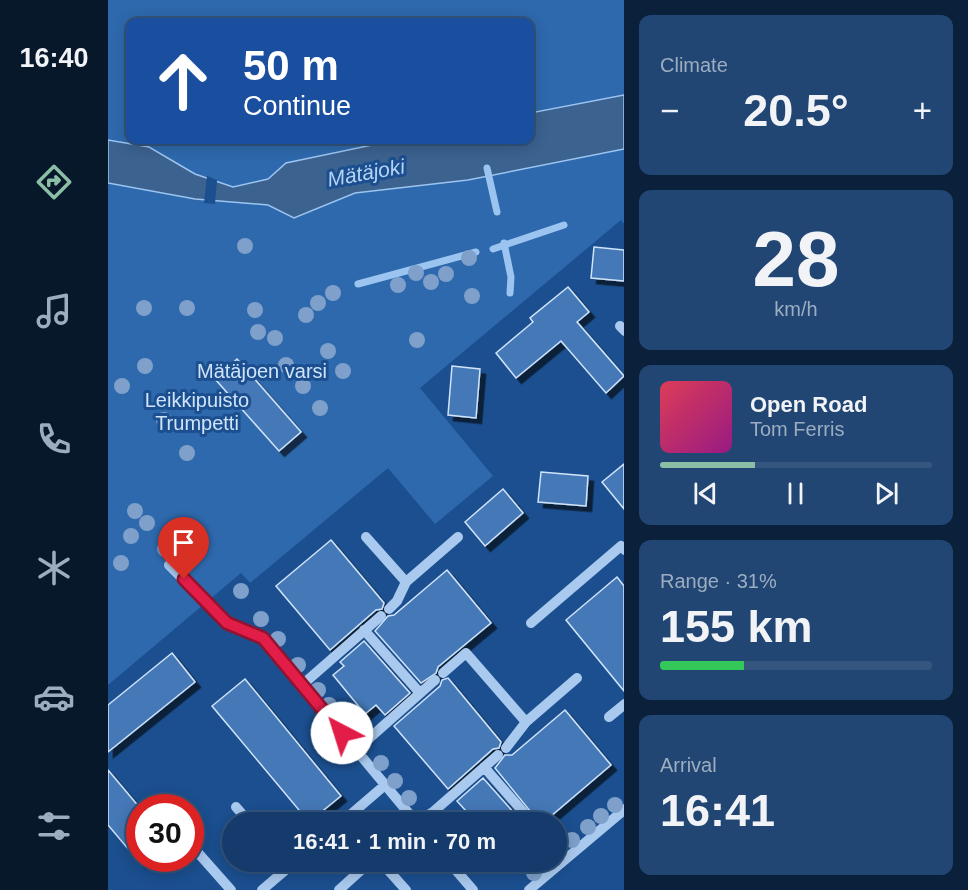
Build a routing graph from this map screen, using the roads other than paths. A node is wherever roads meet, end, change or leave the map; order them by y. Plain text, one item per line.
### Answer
1 (366, 537) dead end
2 (458, 537) dead end
3 (624, 550) edge
4 (169, 565) dead end
5 (406, 582) junction
6 (531, 623) dead end
7 (364, 630) junction
8 (577, 678) dead end
9 (302, 685) junction
10 (420, 693) junction
11 (624, 704) edge
12 (609, 717) dead end
13 (526, 722) junction
14 (356, 750) junction
15 (484, 767) junction
16 (385, 785) junction
17 (236, 807) dead end
18 (624, 809) edge
19 (240, 812) edge
20 (354, 812) edge
21 (408, 812) edge
22 (433, 812) edge
23 (523, 812) edge
24 (567, 857) edge
25 (204, 860) edge
26 (280, 872) edge
27 (359, 872) edge
28 (390, 872) edge
29 (457, 872) edge
30 (550, 872) edge
31 (231, 890) edge
32 (262, 890) edge
33 (339, 890) edge
34 (406, 890) edge
35 (473, 890) edge
36 (529, 890) edge

1 - 5 street
2 - 5 street
3 - 6 street
4 - 9 street
5 - 7 street
7 - 9 street
7 - 10 street
8 - 13 street
9 - 14 street
10 - 13 street
10 - 14 street
11 - 12 street
13 - 15 street
14 - 16 street
15 - 22 street
15 - 23 street
16 - 20 street
16 - 21 street
17 - 19 street
18 - 24 street
25 - 31 street
26 - 32 street
27 - 33 street
28 - 34 street
29 - 35 street
30 - 36 street

